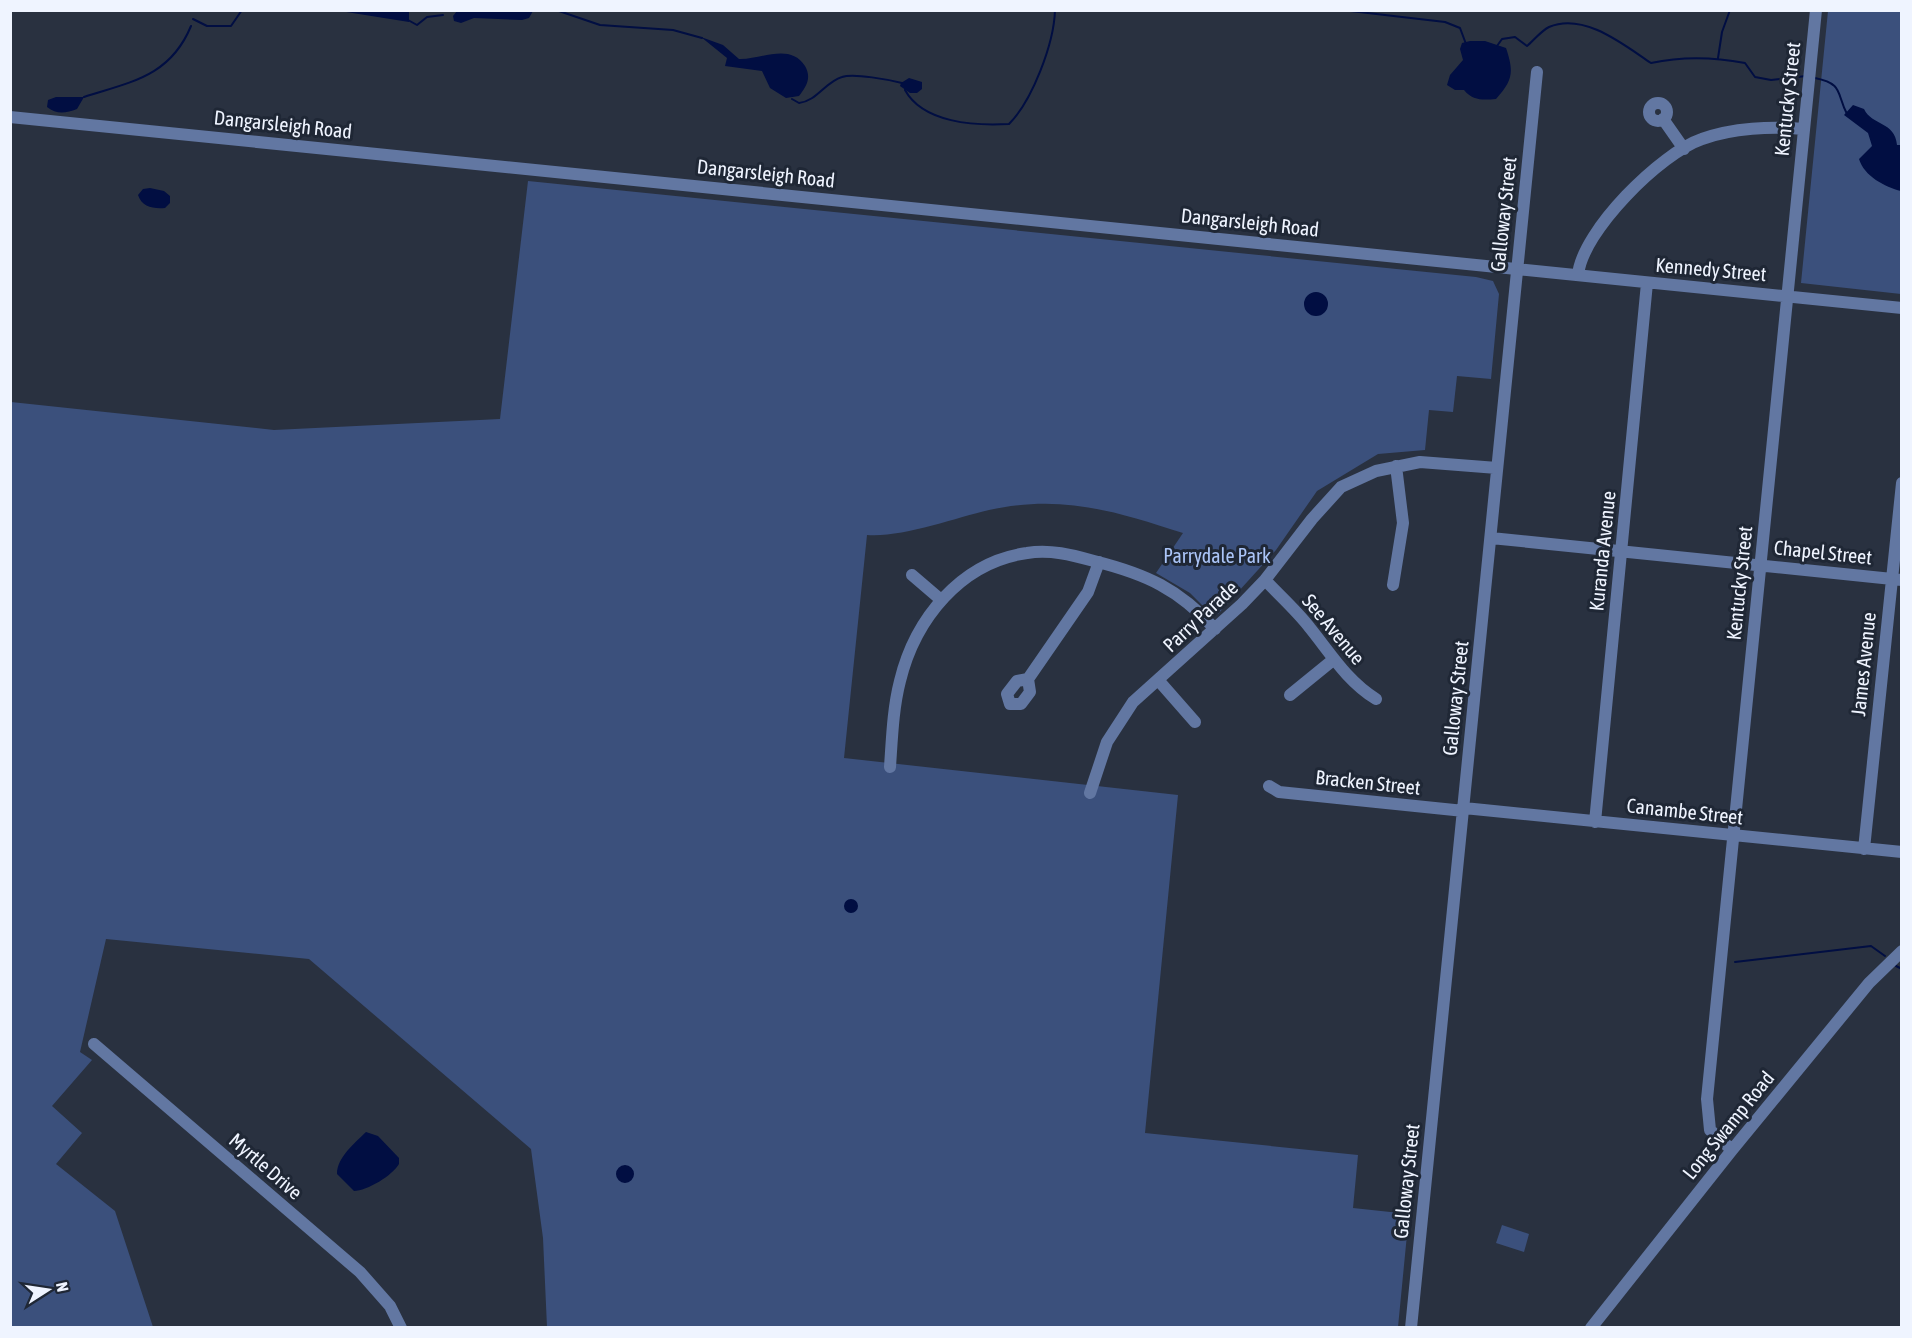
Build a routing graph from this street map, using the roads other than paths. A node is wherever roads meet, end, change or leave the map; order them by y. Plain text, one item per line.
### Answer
1 (1816, 10) edge
2 (1537, 72) dead end
3 (10, 117) edge
4 (1663, 119) dead end
5 (1803, 129) junction
6 (1684, 149) junction
7 (1518, 269) junction
8 (1578, 274) junction
9 (1647, 283) junction
10 (1788, 295) junction
11 (1902, 308) edge
12 (1395, 466) junction
13 (1497, 468) junction
14 (1902, 483) edge
15 (1491, 538) junction
16 (1622, 552) junction
17 (1099, 562) junction
18 (1760, 566) junction
19 (912, 575) dead end
20 (1896, 579) edge
21 (1265, 580) junction
22 (1393, 585) dead end
23 (940, 599) junction
24 (1215, 629) junction
25 (1333, 660) junction
26 (1028, 679) dead end
27 (1159, 681) junction
28 (1290, 695) dead end
29 (1376, 699) dead end
30 (1195, 722) dead end
31 (890, 767) dead end
32 (1269, 786) dead end
33 (1090, 793) dead end
34 (1464, 810) junction
35 (1595, 822) junction
36 (1733, 835) junction
37 (1864, 849) junction
38 (1902, 852) edge
39 (1902, 951) edge
40 (94, 1044) dead end
41 (1732, 1149) junction
42 (400, 1328) edge
43 (1411, 1328) edge
44 (1591, 1328) edge

1 - 5 street, Kentucky Street
2 - 7 street, Galloway Street
3 - 7 street, Dangarsleigh Road
4 - 6 street
5 - 6 street
5 - 10 street, Kentucky Street
6 - 8 street
7 - 8 street, Kennedy Street
7 - 13 street, Galloway Street
8 - 9 street, Kennedy Street
9 - 10 street, Kennedy Street
9 - 16 street, Kuranda Avenue
10 - 11 street, Kennedy Street
10 - 18 street, Kentucky Street
12 - 13 street, Parry Parade
12 - 21 street, Parry Parade
12 - 22 street
13 - 15 street, Galloway Street
14 - 20 street, James Avenue
15 - 16 street, Chapel Street
15 - 34 street, Galloway Street
16 - 18 street, Chapel Street
16 - 35 street, Kuranda Avenue
17 - 23 street
17 - 24 street
17 - 26 street
18 - 20 street, Chapel Street
18 - 36 street, Kentucky Street
19 - 23 street
20 - 37 street, James Avenue
21 - 24 street, Parry Parade
21 - 25 street, See Avenue
23 - 31 street
24 - 27 street, Parry Parade
25 - 28 street
25 - 29 street, See Avenue
27 - 30 street
27 - 33 street, Parry Parade
32 - 34 street, Bracken Street
34 - 35 street, Canambe Street
34 - 43 street, Galloway Street
35 - 36 street, Canambe Street
36 - 37 street, Canambe Street
36 - 41 street, Kentucky Street
37 - 38 street, Canambe Street
39 - 41 street, Long Swamp Road
40 - 42 street, Myrtle Drive
41 - 44 street, Long Swamp Road

